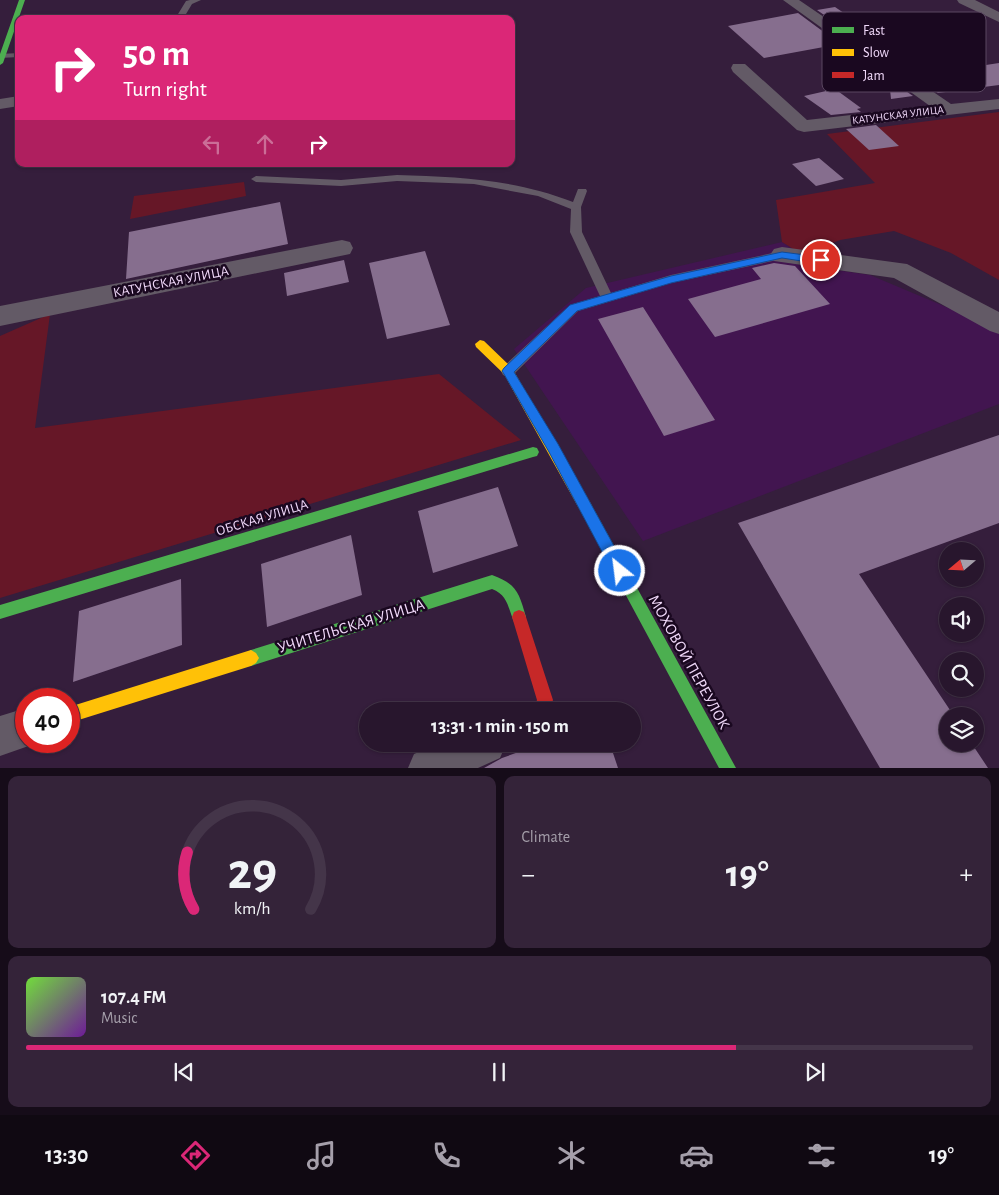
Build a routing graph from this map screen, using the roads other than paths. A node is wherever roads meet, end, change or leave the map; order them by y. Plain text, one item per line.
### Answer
1 (22, 0) edge
2 (197, 0) edge
3 (790, 0) edge
4 (964, 0) edge
5 (17, 15) edge
6 (181, 15) edge
7 (999, 18) edge
8 (15, 20) edge
9 (822, 22) edge
10 (15, 56) edge
11 (1, 59) edge
12 (739, 68) dead end
13 (922, 92) edge
14 (15, 102) edge
15 (0, 104) edge
16 (999, 104) edge
17 (946, 109) junction
18 (256, 179) dead end
19 (582, 191) dead end
20 (576, 207) junction
21 (342, 248) dead end
22 (782, 255) joint
23 (607, 298) junction
24 (0, 316) edge
25 (999, 324) edge
26 (480, 344) dead end
27 (508, 371) junction
28 (533, 452) dead end
29 (0, 612) edge
30 (545, 702) edge
31 (80, 712) edge
32 (15, 731) edge
33 (0, 736) edge
34 (467, 752) edge
35 (428, 768) edge
36 (728, 768) edge

1 - 5 street
2 - 6 lane
3 - 9 street
4 - 7 street
8 - 11 street
10 - 11 lane
12 - 17 street, КАТУНСКАЯ УЛИЦА
13 - 17 street
14 - 15 street
16 - 17 street, КАТУНСКАЯ УЛИЦА
18 - 20 lane
19 - 20 lane
20 - 23 lane
21 - 24 street, КАТУНСКАЯ УЛИЦА
22 - 23 lane
22 - 25 street
23 - 27 lane
26 - 27 street, МОХОВОЙ ПЕРЕУЛОК
27 - 36 street, МОХОВОЙ ПЕРЕУЛОК
28 - 29 street, ОБСКАЯ УЛИЦА
30 - 31 street, УЧИТЕЛЬСКАЯ УЛИЦА
32 - 33 street
34 - 35 street

